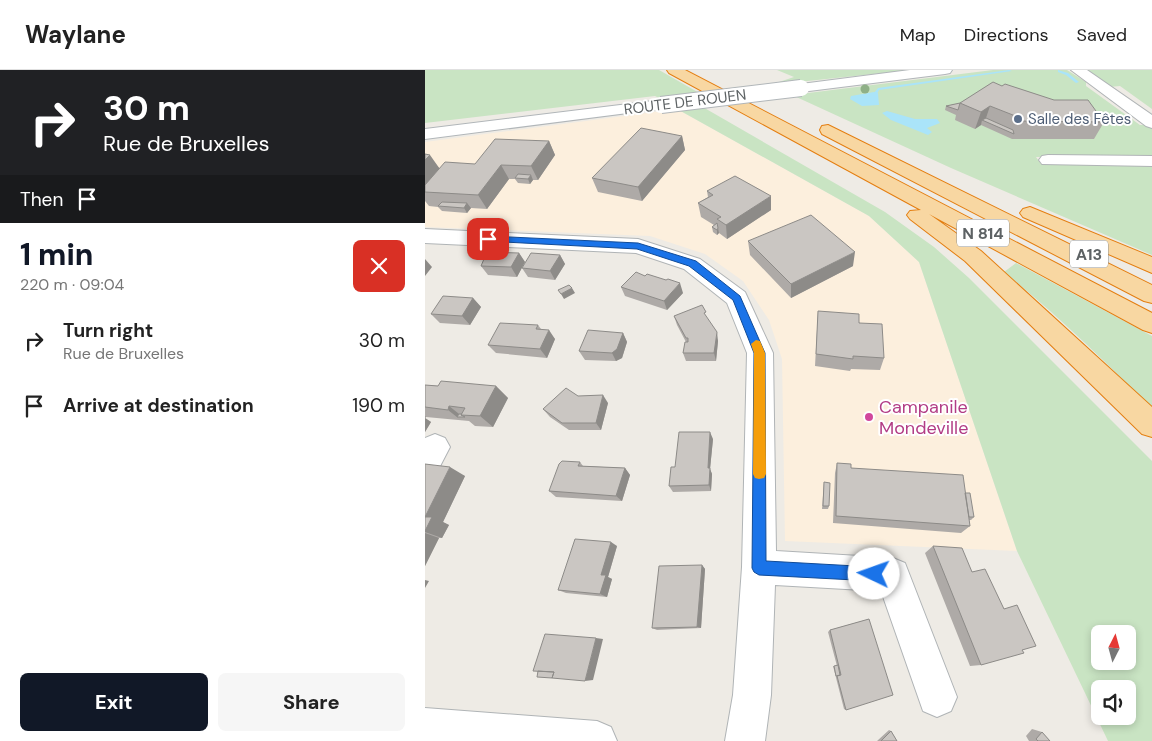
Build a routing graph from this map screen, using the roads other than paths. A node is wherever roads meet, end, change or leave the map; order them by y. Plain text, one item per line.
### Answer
1 (674, 70) edge
2 (945, 70) edge
3 (1078, 70) edge
4 (735, 83) dead end
5 (779, 106) dead end
6 (1152, 123) edge
7 (820, 133) junction
8 (425, 134) edge
9 (1049, 160) dead end
10 (1152, 161) edge
11 (1024, 229) junction
12 (425, 236) edge
13 (1152, 266) edge
14 (1152, 286) edge
15 (1152, 295) edge
16 (1152, 324) edge
17 (1152, 425) edge
18 (759, 568) junction
19 (937, 697) dead end
20 (425, 728) edge
21 (597, 741) edge
22 (745, 741) edge

1 - 7 highway, N 814
2 - 8 street, ROUTE DE ROUEN, bridge
3 - 6 street
4 - 5 highway
7 - 11 highway, N 814
7 - 13 highway, N 814
7 - 16 highway, N 814
7 - 17 highway
9 - 10 street
11 - 14 highway, A13
11 - 15 highway, N 814
12 - 18 street
18 - 19 street
18 - 22 street
20 - 21 street

